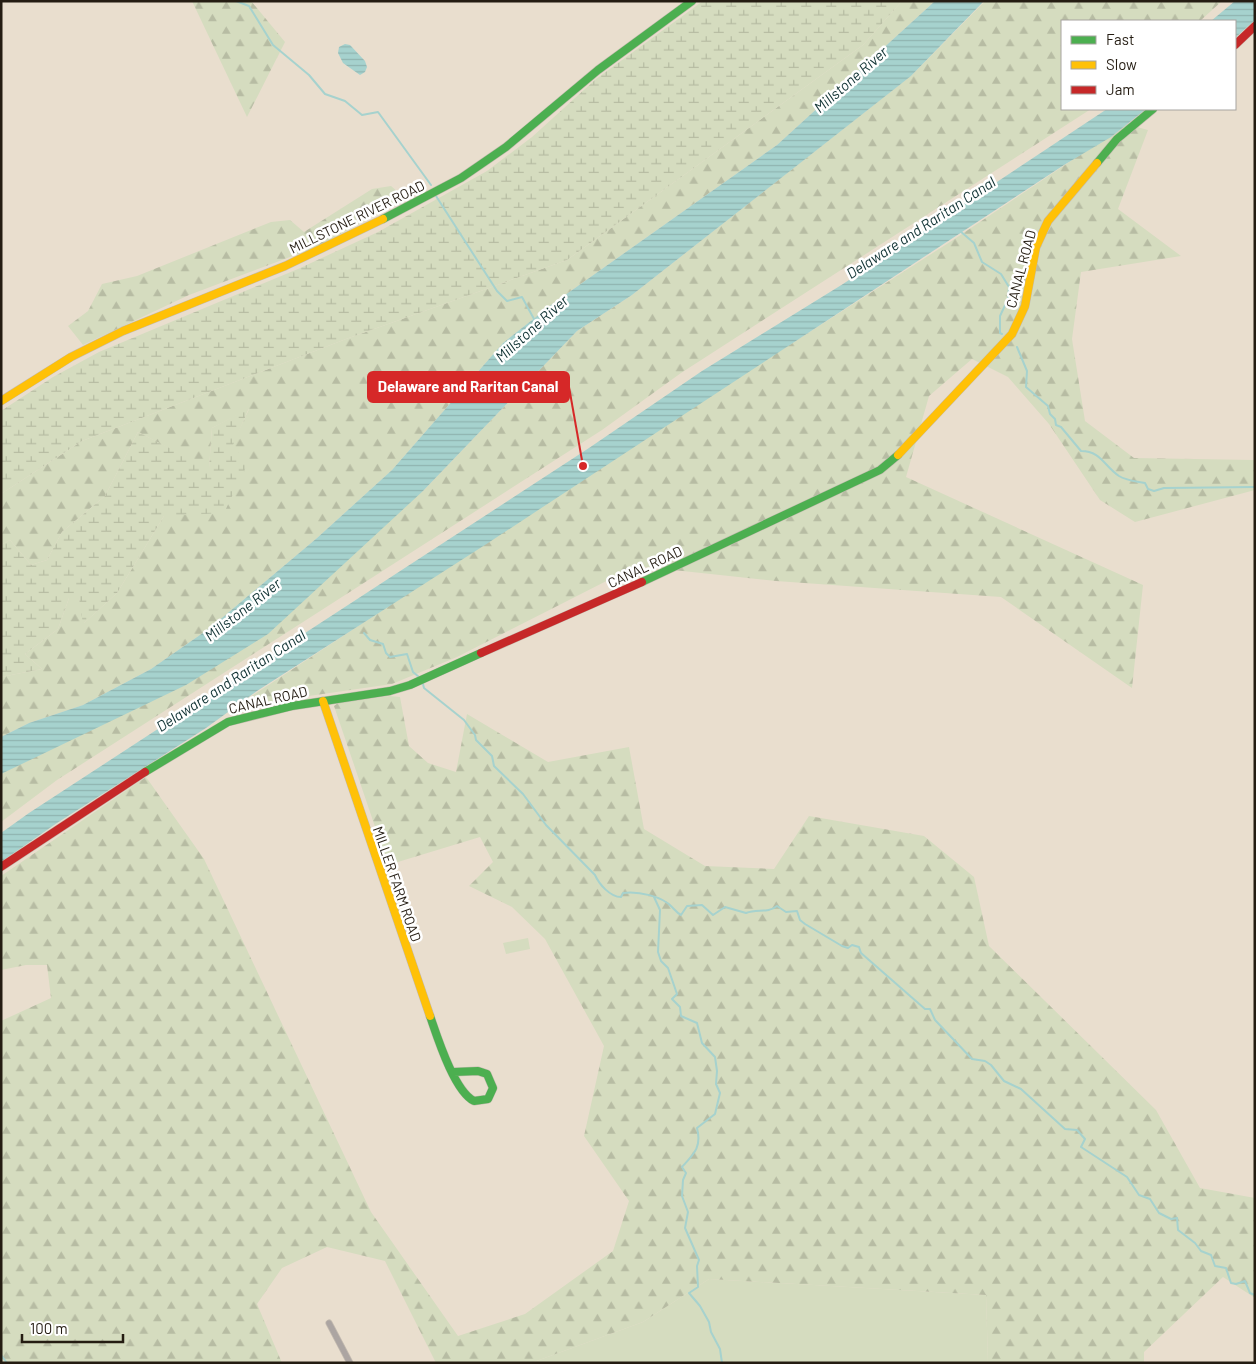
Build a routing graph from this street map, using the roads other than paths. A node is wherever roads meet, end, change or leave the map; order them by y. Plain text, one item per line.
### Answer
1 (692, 1) edge
2 (1255, 26) edge
3 (1236, 43) edge
4 (1153, 110) edge
5 (1, 401) edge
6 (323, 701) junction
7 (1, 867) edge
8 (454, 1072) junction
9 (329, 1323) dead end
10 (350, 1363) edge

1 - 5 street, MILLSTONE RIVER ROAD
2 - 3 street
4 - 6 street, CANAL ROAD
6 - 7 street, CANAL ROAD
6 - 8 street, MILLER FARM ROAD
8 - 8 street, MILLER FARM ROAD
9 - 10 street

